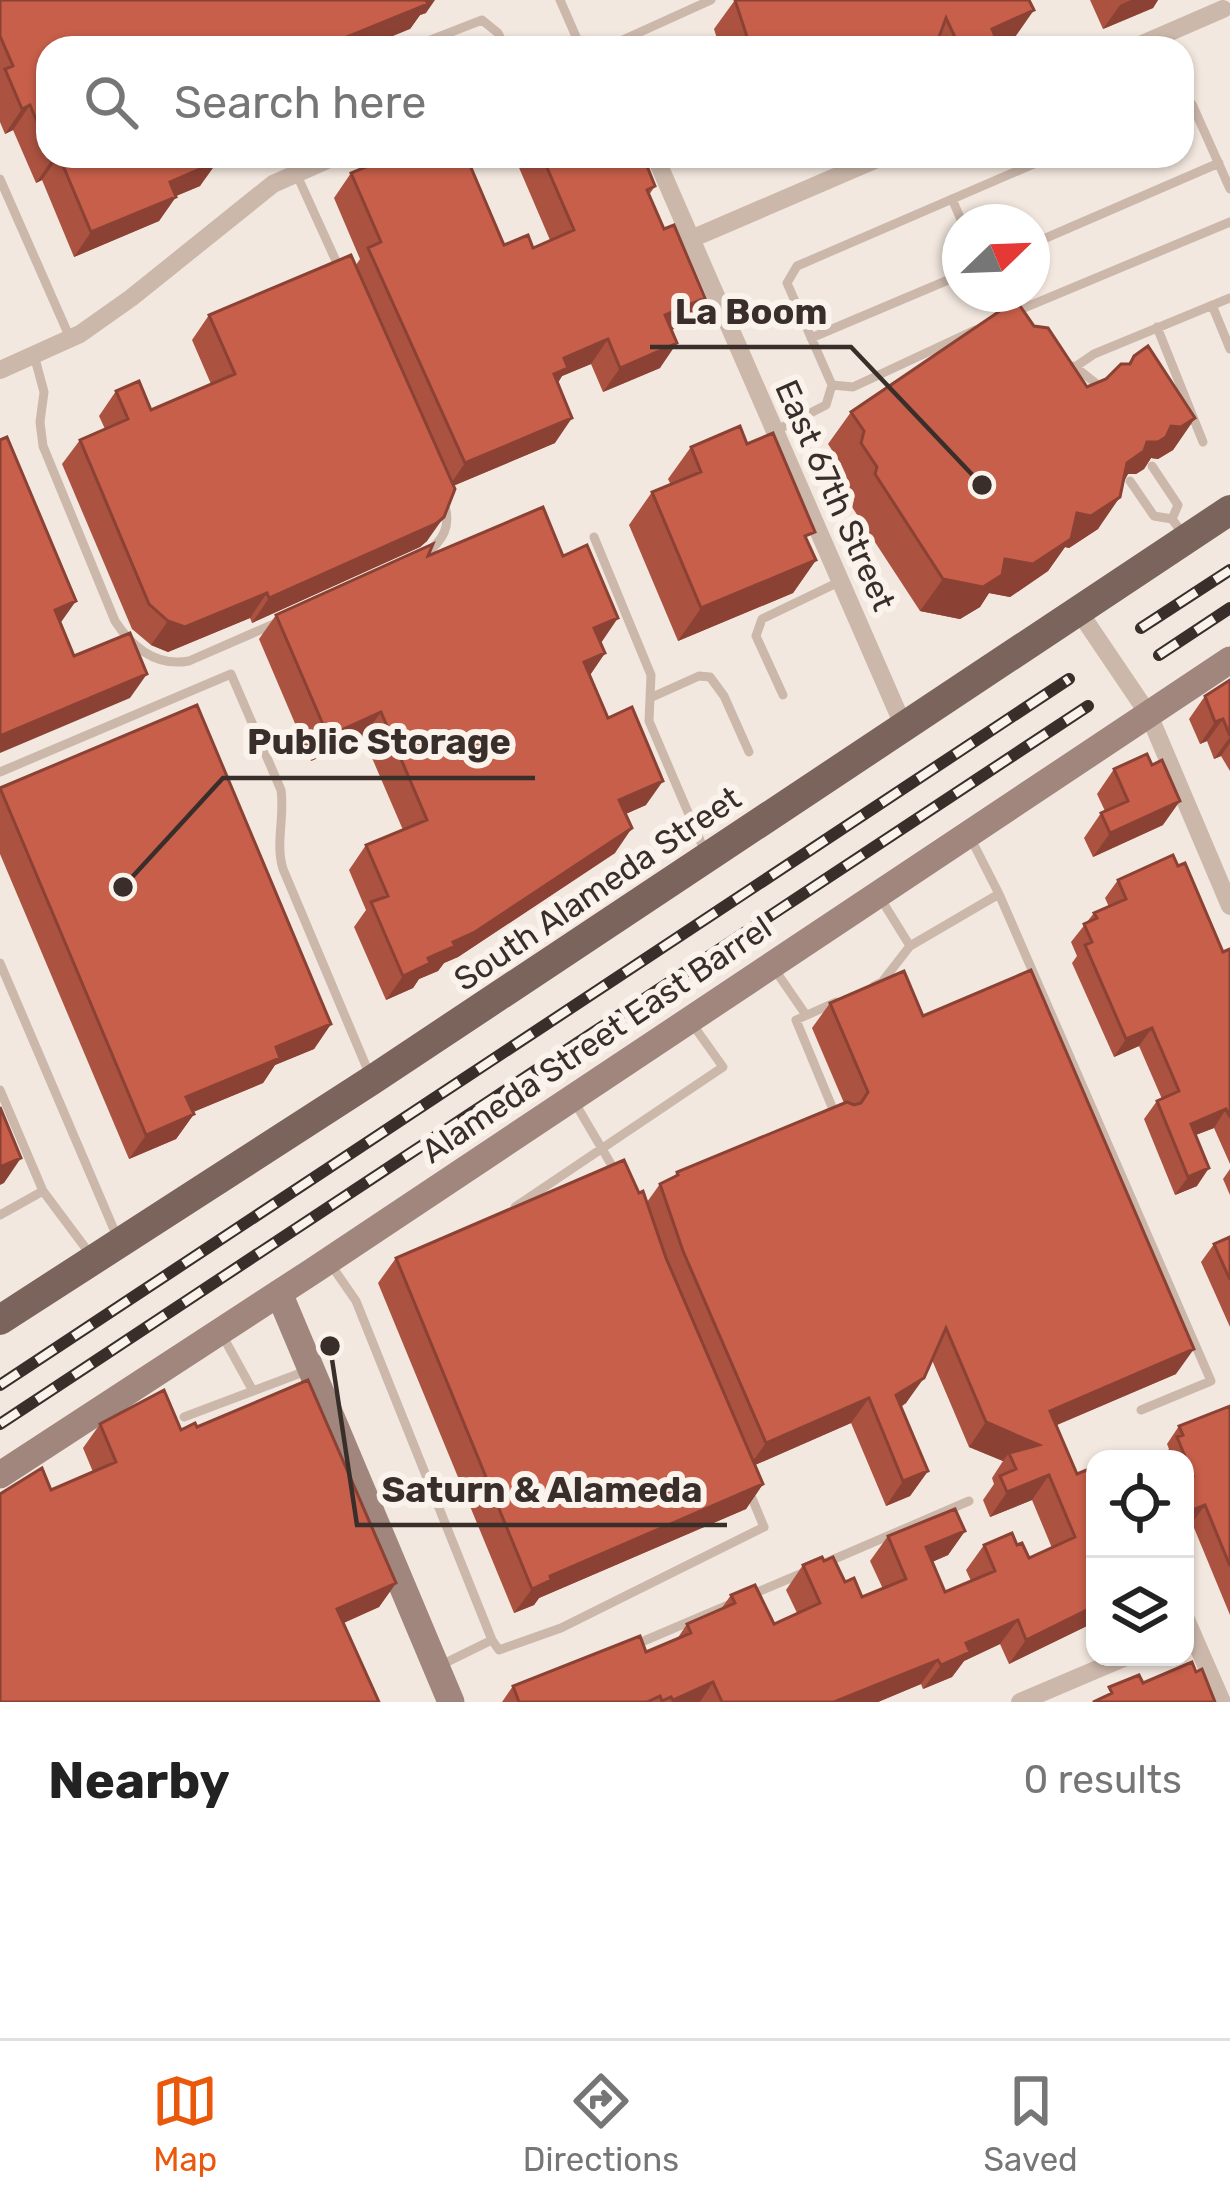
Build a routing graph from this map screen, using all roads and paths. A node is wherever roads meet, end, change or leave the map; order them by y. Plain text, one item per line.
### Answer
1 (560, 0) edge
2 (711, 0) edge
3 (1224, 12) edge
4 (441, 36) edge
5 (499, 36) edge
6 (576, 36) edge
7 (632, 36) edge
8 (1163, 36) edge
9 (1194, 108) edge
10 (1219, 164) junction
11 (308, 168) edge
12 (661, 168) edge
13 (856, 168) edge
14 (1025, 168) edge
15 (296, 173) junction
16 (0, 179) edge
17 (1230, 189) edge
18 (952, 200) junction
19 (954, 204) edge
20 (1230, 222) edge
21 (1050, 236) edge
22 (691, 239) junction
23 (942, 283) edge
24 (350, 292) edge
25 (1230, 298) edge
26 (1212, 305) junction
27 (1003, 312) edge
28 (1005, 316) junction
29 (1157, 327) junction
30 (1022, 329) edge
31 (70, 338) junction
32 (811, 338) junction
33 (1230, 349) edge
34 (1058, 354) edge
35 (34, 355) junction
36 (1075, 367) junction
37 (0, 370) edge
38 (832, 385) junction
39 (1077, 385) edge
40 (1103, 389) edge
41 (775, 431) junction
42 (1203, 442) dead end
43 (1153, 466) edge
44 (1130, 481) edge
45 (437, 485) edge
46 (1230, 510) edge
47 (1179, 529) junction
48 (594, 537) dead end
49 (406, 564) edge
50 (841, 581) junction
51 (1078, 610) junction
52 (286, 619) edge
53 (1230, 660) edge
54 (783, 695) dead end
55 (650, 698) junction
56 (1149, 715) junction
57 (904, 727) junction
58 (748, 752) dead end
59 (0, 772) edge
60 (969, 835) junction
61 (708, 857) junction
62 (1224, 874) edge
63 (999, 894) junction
64 (878, 895) junction
65 (1230, 906) edge
66 (910, 946) junction
67 (0, 963) edge
68 (772, 966) junction
69 (863, 990) edge
70 (844, 998) edge
71 (806, 1015) junction
72 (689, 1020) junction
73 (372, 1080) junction
74 (0, 1090) edge
75 (572, 1098) junction
76 (838, 1121) edge
77 (603, 1145) junction
78 (624, 1189) edge
79 (43, 1191) junction
80 (514, 1207) edge
81 (0, 1215) edge
82 (106, 1250) junction
83 (328, 1260) junction
84 (279, 1293) junction
85 (0, 1320) edge
86 (221, 1332) junction
87 (311, 1369) junction
88 (253, 1391) junction
89 (1141, 1410) dead end
90 (184, 1418) dead end
91 (0, 1474) edge
92 (747, 1485) edge
93 (969, 1501) dead end
94 (1194, 1639) edge
95 (492, 1640) junction
96 (617, 1652) edge
97 (1105, 1666) edge
98 (436, 1667) junction
99 (1224, 1695) edge
100 (452, 1702) edge
101 (1020, 1702) edge

1 - 6 lane
2 - 7 lane
3 - 8 street
4 - 5 lane
9 - 10 lane
10 - 17 lane
10 - 21 lane
11 - 15 street
12 - 22 street, East 67th Street
13 - 22 street
14 - 18 lane
15 - 24 lane
15 - 31 street
16 - 31 lane
18 - 19 lane
18 - 32 lane
20 - 28 lane
22 - 41 street, East 67th Street
23 - 32 lane
25 - 26 lane
26 - 29 lane
26 - 33 lane
27 - 28 lane
28 - 30 lane
28 - 38 lane
29 - 36 lane
29 - 42 lane
31 - 35 street
32 - 38 lane
34 - 36 lane
35 - 37 street
35 - 52 lane
36 - 39 lane
36 - 40 lane
38 - 41 lane
41 - 50 street, East 67th Street
43 - 47 lane
44 - 47 lane
45 - 49 lane
46 - 47 main road, South Alameda Street
47 - 51 main road, South Alameda Street
48 - 55 lane
50 - 54 lane
50 - 57 street, East 67th Street
51 - 56 street
51 - 57 main road, South Alameda Street
53 - 56 street, Alameda Street East Barrel
55 - 58 lane
55 - 61 lane
56 - 60 street, Alameda Street East Barrel
56 - 62 street
57 - 61 main road, South Alameda Street
59 - 73 lane
60 - 63 lane
60 - 64 street, Alameda Street East Barrel
61 - 73 main road, South Alameda Street
62 - 65 street
63 - 66 lane
63 - 89 lane
64 - 66 lane
64 - 68 street, Alameda Street East Barrel
66 - 69 lane
67 - 82 lane
68 - 71 lane
68 - 72 street, Alameda Street East Barrel
70 - 71 lane
71 - 76 lane
72 - 75 street, Alameda Street East Barrel
72 - 77 lane
73 - 82 main road, South Alameda Street
74 - 79 lane
75 - 77 lane
75 - 83 street, Alameda Street East Barrel
77 - 78 lane
77 - 80 lane
79 - 81 lane
79 - 82 lane
82 - 85 main road, South Alameda Street
83 - 84 street, Alameda Street East Barrel
83 - 95 lane
84 - 86 street, Alameda Street East Barrel
84 - 87 street
86 - 88 lane
86 - 91 street, Alameda Street East Barrel
87 - 88 lane
87 - 98 street
88 - 90 lane
92 - 95 lane
93 - 96 lane
94 - 99 street
95 - 98 lane
97 - 101 street
98 - 100 street

